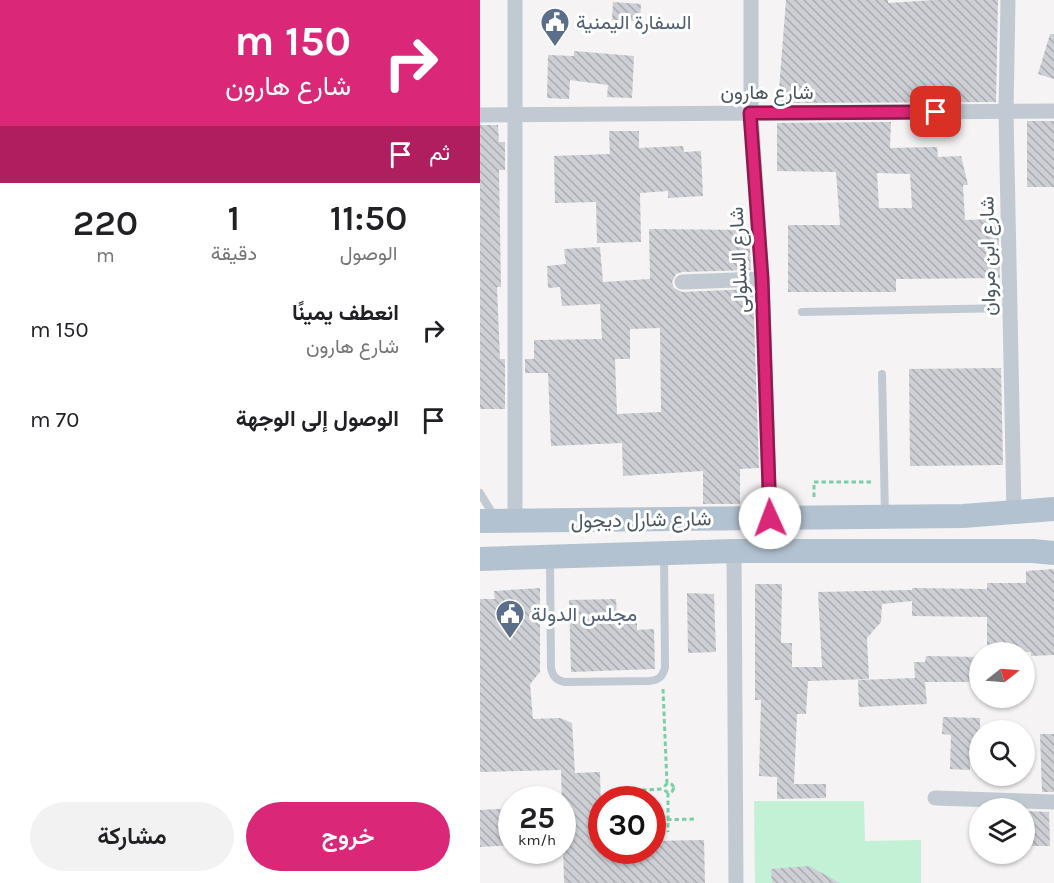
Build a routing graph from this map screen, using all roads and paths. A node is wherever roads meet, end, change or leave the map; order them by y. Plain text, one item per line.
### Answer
1 (515, 0) edge
2 (751, 0) edge
3 (1008, 0) edge
4 (1054, 111) edge
5 (1006, 112) junction
6 (750, 113) junction
7 (480, 115) edge
8 (515, 115) junction
9 (762, 279) junction
10 (682, 282) dead end
11 (1010, 308) junction
12 (802, 312) dead end
13 (882, 374) dead end
14 (814, 482) dead end
15 (876, 482) dead end
16 (480, 494) edge
17 (1054, 508) edge
18 (1014, 512) junction
19 (885, 516) junction
20 (770, 518) junction
21 (498, 521) edge
22 (734, 551) junction
23 (664, 553) junction
24 (1054, 553) edge
25 (550, 557) junction
26 (480, 559) edge
27 (663, 675) junction
28 (668, 784) junction
29 (665, 786) edge
30 (668, 793) joint
31 (935, 798) dead end
32 (1054, 802) edge
33 (696, 819) dead end
34 (668, 820) junction
35 (668, 832) dead end
36 (736, 883) edge

1 - 8 street
2 - 6 street, شارع السلولى
3 - 5 street, شارع ابن مروان
4 - 5 street, شارع هارون
5 - 6 street, شارع هارون
5 - 11 street, شارع ابن مروان
6 - 8 street, شارع هارون
6 - 9 street, شارع السلولى
7 - 8 street, شارع هارون
8 - 21 street
9 - 10 street
9 - 20 street, شارع السلولى
11 - 12 lane
11 - 18 street, شارع ابن مروان
13 - 19 lane
14 - 15 path
16 - 21 lane
17 - 18 main road, شارع شارل ديجول
18 - 19 main road, شارع شارل ديجول
19 - 20 main road, شارع شارل ديجول
20 - 21 main road, شارع شارل ديجول
22 - 23 main road, شارع شارل ديجول
22 - 24 main road, شارع شارل ديجول
22 - 36 street
23 - 25 main road, شارع شارل ديجول
23 - 27 lane
25 - 26 main road, شارع شارل ديجول
25 - 27 lane
27 - 28 path
28 - 29 path
28 - 30 path
30 - 34 path
31 - 32 street
33 - 34 path
34 - 35 path

